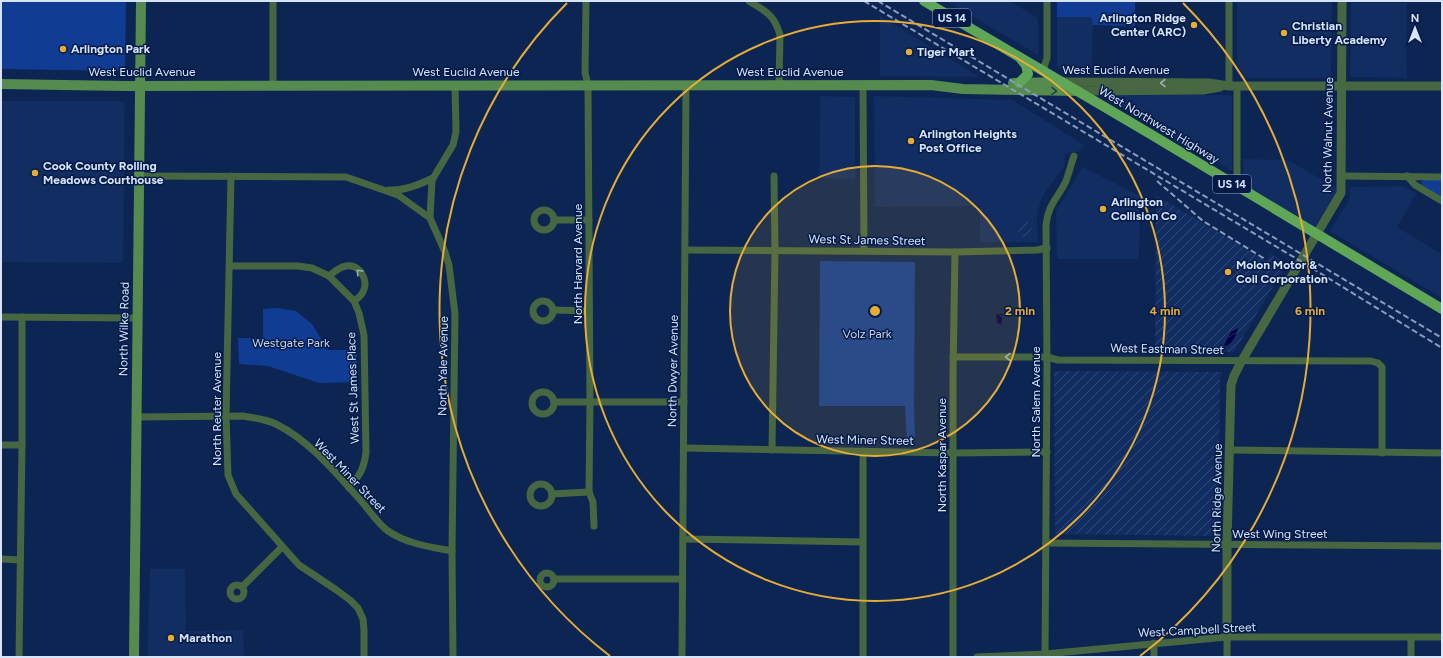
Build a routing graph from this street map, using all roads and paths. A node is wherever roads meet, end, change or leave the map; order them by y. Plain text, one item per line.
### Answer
1 (141, 1) edge
2 (273, 1) edge
3 (586, 1) edge
4 (749, 1) edge
5 (924, 1) edge
6 (1047, 1) edge
7 (1230, 1) edge
8 (1342, 1) edge
9 (1020, 57) junction
10 (1043, 70) junction
11 (1062, 82) junction
12 (1019, 83) junction
13 (1, 84) edge
14 (273, 85) junction
15 (455, 85) junction
16 (588, 85) junction
17 (686, 85) junction
18 (779, 85) junction
19 (863, 85) junction
20 (931, 85) junction
21 (140, 86) junction
22 (1233, 86) junction
23 (1341, 86) junction
24 (1442, 86) edge
25 (1078, 91) junction
26 (1074, 156) dead end
27 (139, 176) junction
28 (231, 176) junction
29 (774, 176) dead end
30 (1342, 176) junction
31 (1407, 176) junction
32 (1442, 177) edge
33 (433, 178) junction
34 (1237, 186) junction
35 (382, 189) junction
36 (1442, 201) edge
37 (430, 218) junction
38 (554, 220) dead end
39 (589, 220) junction
40 (1318, 235) junction
41 (1047, 248) junction
42 (686, 250) junction
43 (775, 250) junction
44 (864, 251) junction
45 (955, 252) junction
46 (230, 266) junction
47 (329, 276) junction
48 (354, 301) junction
49 (1442, 309) edge
50 (553, 310) dead end
51 (589, 311) junction
52 (1, 317) edge
53 (22, 317) junction
54 (137, 318) junction
55 (953, 357) junction
56 (1047, 357) junction
57 (1242, 362) junction
58 (554, 402) dead end
59 (684, 402) junction
60 (590, 403) junction
61 (226, 416) junction
62 (136, 417) junction
63 (1, 445) edge
64 (22, 445) junction
65 (684, 448) junction
66 (772, 450) junction
67 (1230, 450) junction
68 (863, 451) junction
69 (1047, 452) junction
70 (953, 453) junction
71 (1382, 453) junction
72 (1442, 453) edge
73 (349, 488) junction
74 (588, 492) junction
75 (552, 494) dead end
76 (594, 526) dead end
77 (683, 539) junction
78 (863, 542) junction
79 (1046, 543) junction
80 (1227, 544) junction
81 (1442, 546) edge
82 (282, 548) junction
83 (452, 552) junction
84 (1, 559) edge
85 (20, 560) junction
86 (554, 580) dead end
87 (682, 580) junction
88 (242, 587) dead end
89 (1227, 637) junction
90 (1442, 637) edge
91 (1411, 638) junction
92 (1154, 643) junction
93 (1045, 655) edge
94 (19, 657) edge
95 (134, 657) edge
96 (364, 657) edge
97 (453, 657) edge
98 (682, 657) edge
99 (863, 657) edge
100 (953, 657) edge
101 (977, 657) edge
102 (1154, 657) edge
103 (1227, 657) edge
104 (1411, 657) edge

1 - 21 main road, North Wilke Road
2 - 14 street
3 - 16 street, North Harvard Avenue
4 - 18 street
5 - 9 main road, West Northwest Highway / US 14
6 - 10 street
7 - 22 street
8 - 23 street, North Walnut Avenue
9 - 10 main road, West Northwest Highway / US 14
9 - 12 main road
10 - 11 main road, West Northwest Highway / US 14
11 - 12 main road, West Euclid Avenue
22 -> 11 street, West Euclid Avenue
11 - 25 main road, West Northwest Highway / US 14
12 - 20 main road, West Euclid Avenue
13 - 21 main road, West Euclid Avenue
14 - 15 main road, West Euclid Avenue
14 - 21 main road, West Euclid Avenue
15 - 16 main road, West Euclid Avenue
15 - 33 street, North Yale Avenue
16 - 17 main road, West Euclid Avenue
16 - 39 street, North Harvard Avenue
17 - 18 main road, West Euclid Avenue
17 - 42 street, North Dwyer Avenue
18 - 19 main road, West Euclid Avenue
19 - 20 main road, West Euclid Avenue
19 - 44 street
20 -> 25 main road, West Euclid Avenue
21 - 27 main road, North Wilke Road
22 - 23 street, West Euclid Avenue
22 - 25 street, West Euclid Avenue
22 - 34 street
23 - 24 street, West Euclid Avenue
23 - 30 street, North Walnut Avenue
25 - 34 main road, West Northwest Highway / US 14
26 - 41 street, North Salem Avenue
27 - 28 street
27 - 54 main road, North Wilke Road
28 - 35 street
28 - 46 street, North Reuter Avenue
29 - 43 street
30 - 31 street
30 - 40 street, North Walnut Avenue
31 - 32 street
31 - 36 street
33 - 35 street
33 - 37 street, North Yale Avenue
34 - 40 main road, West Northwest Highway / US 14
35 - 37 street
37 - 83 street, North Yale Avenue
38 - 39 street
39 - 51 street, North Harvard Avenue
40 - 49 main road, West Northwest Highway / US 14
40 - 57 street, North Walnut Avenue
41 - 45 street, West St James Street
41 - 56 street, North Salem Avenue
42 - 43 street, West St James Street
42 - 59 street, North Dwyer Avenue
43 - 44 street, West St James Street
43 - 66 street
44 - 45 street, West St James Street
45 - 55 street, North Kaspar Avenue
46 - 47 street, West St James Place
46 - 61 street, North Reuter Avenue
47 - 48 street, West St James Place
48 -> 47 street
48 - 73 street, West St James Place
50 - 51 street
51 - 60 street, North Harvard Avenue
52 - 53 street
53 - 54 street
53 - 64 street
54 - 62 main road, North Wilke Road
56 -> 55 street, West Eastman Street
55 - 70 street, North Kaspar Avenue
56 - 57 street, West Eastman Street
56 - 69 street, North Salem Avenue
57 - 67 street, North Ridge Avenue
57 - 71 street, West Eastman Street
58 - 60 street
59 - 60 street
59 - 65 street, North Dwyer Avenue
60 - 74 street, North Harvard Avenue
61 - 62 street, West Miner Street
61 - 73 street, West Miner Street
61 - 82 street, North Reuter Avenue
62 - 95 main road, North Wilke Road
63 - 64 street
64 - 85 street
65 - 66 street, West Miner Street
65 - 77 street, North Dwyer Avenue
66 - 68 street, West Miner Street
67 - 71 street
67 - 80 street, North Ridge Avenue
68 - 70 street, West Miner Street
68 - 78 street
69 - 70 street, West Miner Street
69 - 79 street, North Salem Avenue
70 - 100 street, North Kaspar Avenue
71 - 72 street
73 - 83 street, West Miner Street
74 - 75 street
74 - 76 street, North Harvard Avenue
77 - 78 street
77 - 87 street, North Dwyer Avenue
78 - 99 street
79 - 80 street, West Wing Street
79 - 93 street, North Salem Avenue
80 - 81 street, West Wing Street
80 - 89 street, North Ridge Avenue
82 - 88 street
82 - 96 street, North Reuter Avenue
83 - 97 street, North Yale Avenue
84 - 85 street
85 - 94 street
86 - 87 street
87 - 98 street, North Dwyer Avenue
89 - 91 street, West Campbell Street
89 - 92 street, West Campbell Street
89 - 103 street
90 - 91 street, West Campbell Street
91 - 104 street
92 - 93 street, West Campbell Street
92 - 102 street
93 - 101 street, West Campbell Street

